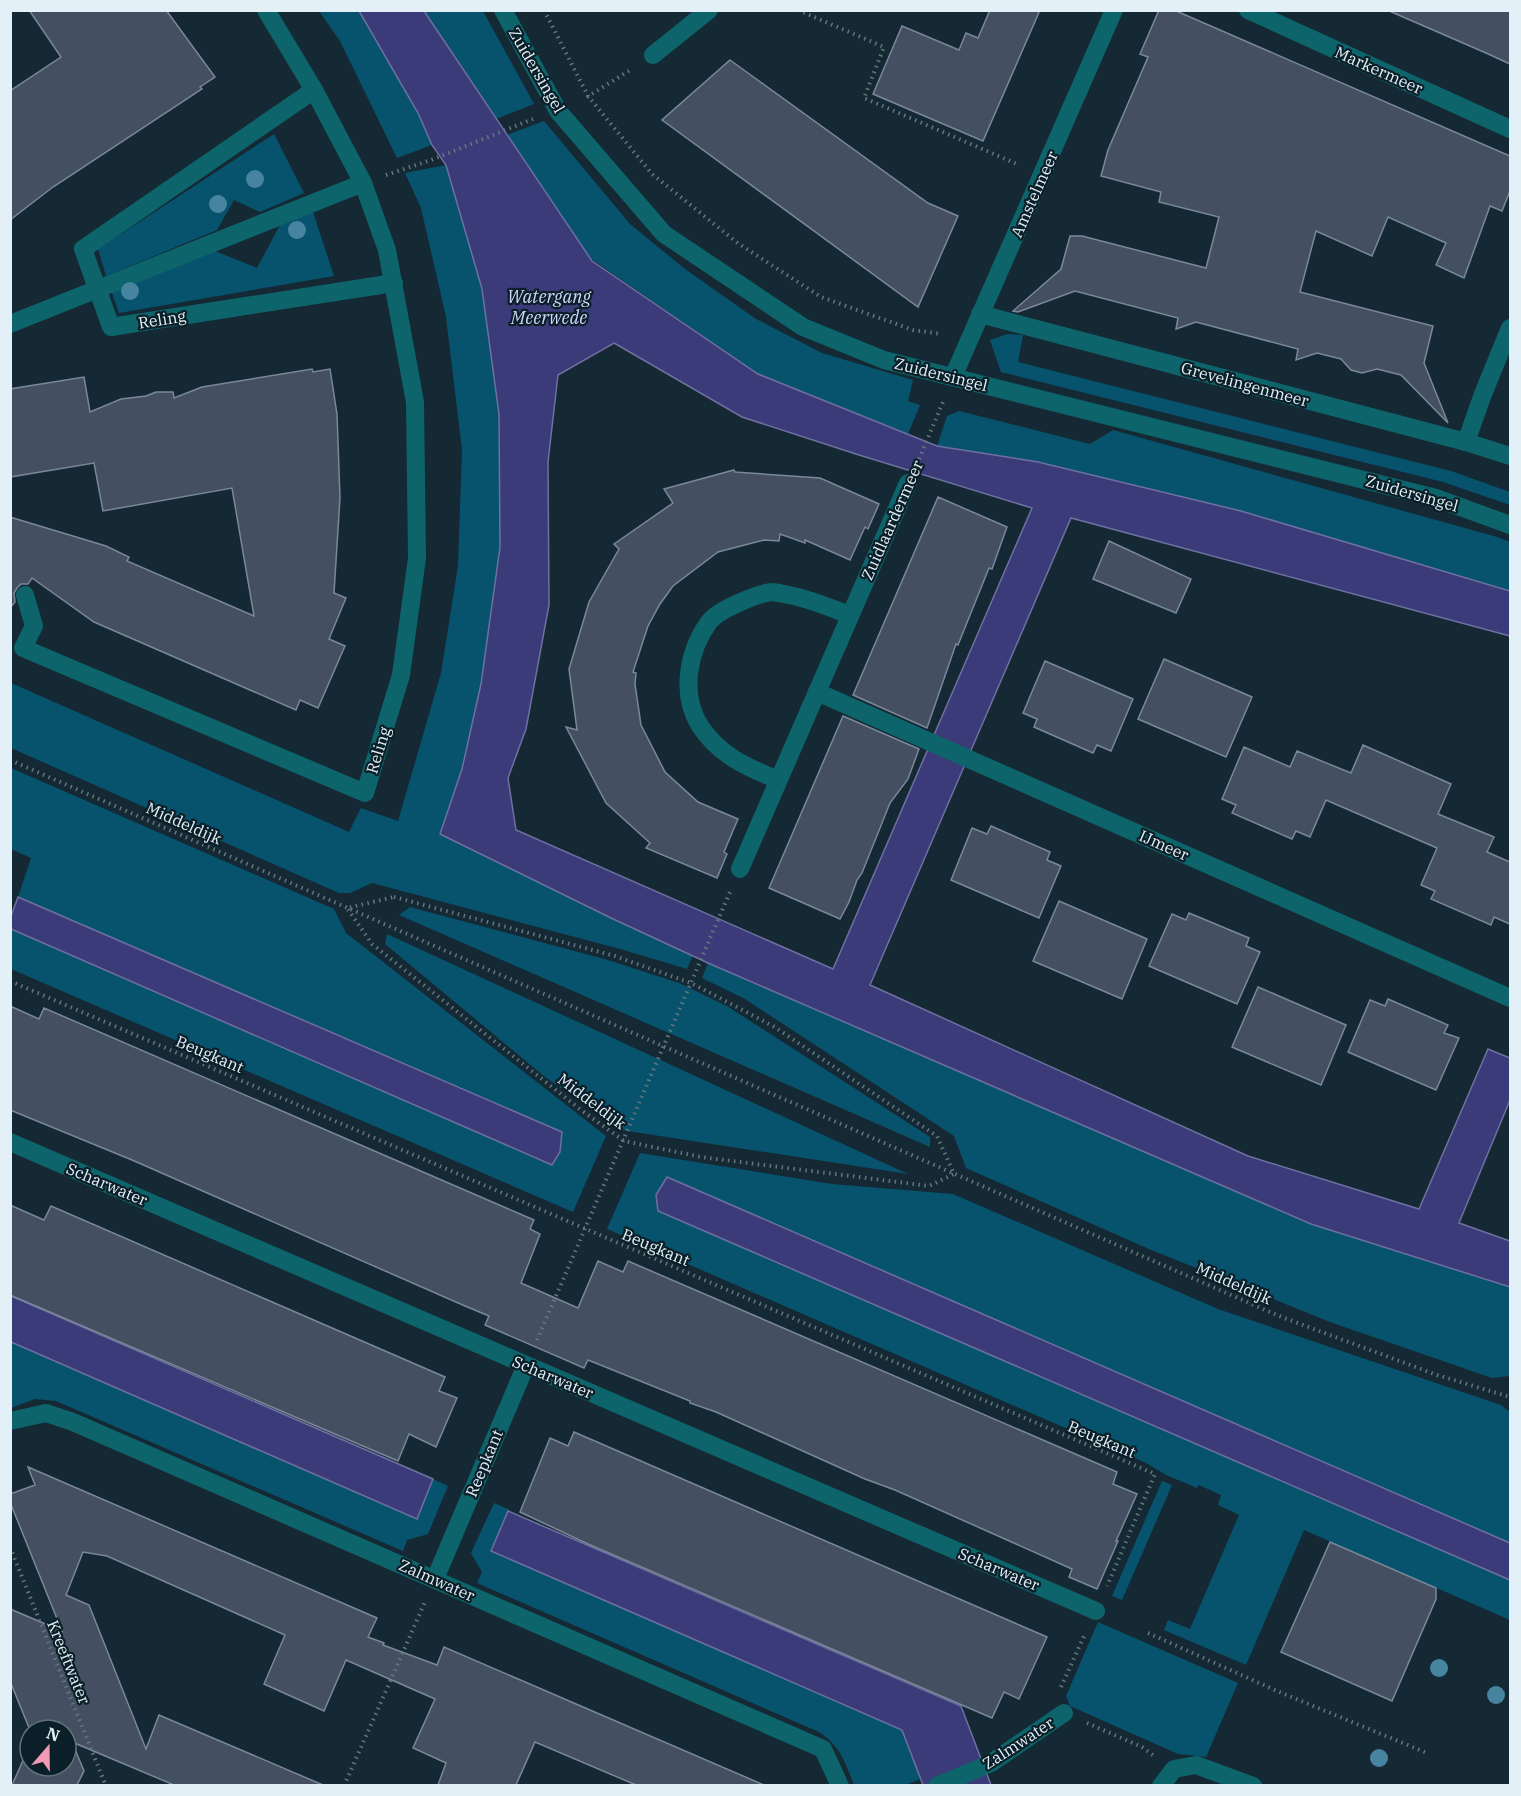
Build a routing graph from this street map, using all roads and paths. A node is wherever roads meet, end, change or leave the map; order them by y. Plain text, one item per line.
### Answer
1 (266, 10) edge
2 (503, 10) edge
3 (544, 10) edge
4 (709, 10) edge
5 (798, 10) edge
6 (1114, 10) edge
7 (1248, 10) edge
8 (652, 55) joint
9 (314, 90) junction
10 (588, 96) junction
11 (558, 111) junction
12 (511, 128) dead end
13 (1510, 129) edge
14 (1042, 176) junction
15 (363, 183) junction
16 (394, 283) junction
17 (97, 290) junction
18 (980, 314) junction
19 (10, 324) edge
20 (1510, 328) edge
21 (969, 338) junction
22 (953, 377) junction
23 (934, 424) dead end
24 (1466, 442) junction
25 (1510, 456) edge
26 (908, 483) joint
27 (1510, 525) edge
28 (25, 595) dead end
29 (849, 615) junction
30 (817, 692) junction
31 (10, 760) edge
32 (778, 780) junction
33 (740, 869) dead end
34 (347, 908) junction
35 (721, 914) dead end
36 (10, 981) edge
37 (691, 983) junction
38 (1510, 998) edge
39 (663, 1047) junction
40 (624, 1141) junction
41 (10, 1142) edge
42 (954, 1174) junction
43 (585, 1230) junction
44 (526, 1365) junction
45 (1510, 1397) edge
46 (10, 1421) edge
47 (10, 1547) edge
48 (435, 1579) junction
49 (1096, 1611) junction
50 (1148, 1632) dead end
51 (1064, 1713) junction
52 (1427, 1753) dead end
53 (1174, 1769) junction
54 (106, 1785) edge
55 (344, 1785) edge
56 (840, 1785) edge
57 (937, 1785) edge
58 (1161, 1785) edge
59 (1253, 1785) edge

1 - 9 street, Reling
2 - 11 street, Zuidersingel
3 - 10 path, Zuidersingel
4 - 8 street
5 - 14 path
6 - 14 street, Amstelmeer
7 - 13 street, Markermeer
8 - 10 path
9 - 15 street, Reling
9 - 17 street, Reling
10 - 11 path
10 - 21 path, Zuidersingel
11 - 22 street, Zuidersingel
12 - 15 path
14 - 18 street, Amstelmeer
15 - 16 street, Reling
15 - 17 street
16 - 17 street, Reling
16 - 28 street, Reling
17 - 19 street
18 - 21 street, Amstelmeer
18 - 24 street, Grevelingenmeer
20 - 24 street
21 - 22 street, Amstelmeer
22 - 27 street, Zuidersingel
23 - 26 path, Zuidlaardermeer
24 - 25 street, Grevelingenmeer
26 - 29 street, Zuidlaardermeer
29 - 30 street, Zuidlaardermeer
29 - 32 street
30 - 32 street, Zuidlaardermeer
30 - 38 street, IJmeer
31 - 34 path, Middeldijk
32 - 33 street, Zuidlaardermeer
34 - 37 path
34 - 39 path, Middeldijk
34 - 40 path, Middeldijk
35 - 37 path
36 - 43 path, Beugkant
37 - 39 path
37 - 42 path
39 - 40 path
39 - 42 path, Middeldijk
40 - 42 path, Middeldijk
40 - 43 path
41 - 44 street, Scharwater
42 - 45 path, Middeldijk
43 - 44 path
43 - 49 path, Beugkant
44 - 48 street, Reepkant
44 - 49 street, Scharwater
46 - 48 street, Zalmwater
47 - 54 path, Kreeftwater
48 - 55 path
48 - 56 street, Zalmwater
49 - 51 path
50 - 52 path
51 - 53 path
51 - 57 street, Zalmwater
53 - 58 street
53 - 59 street

